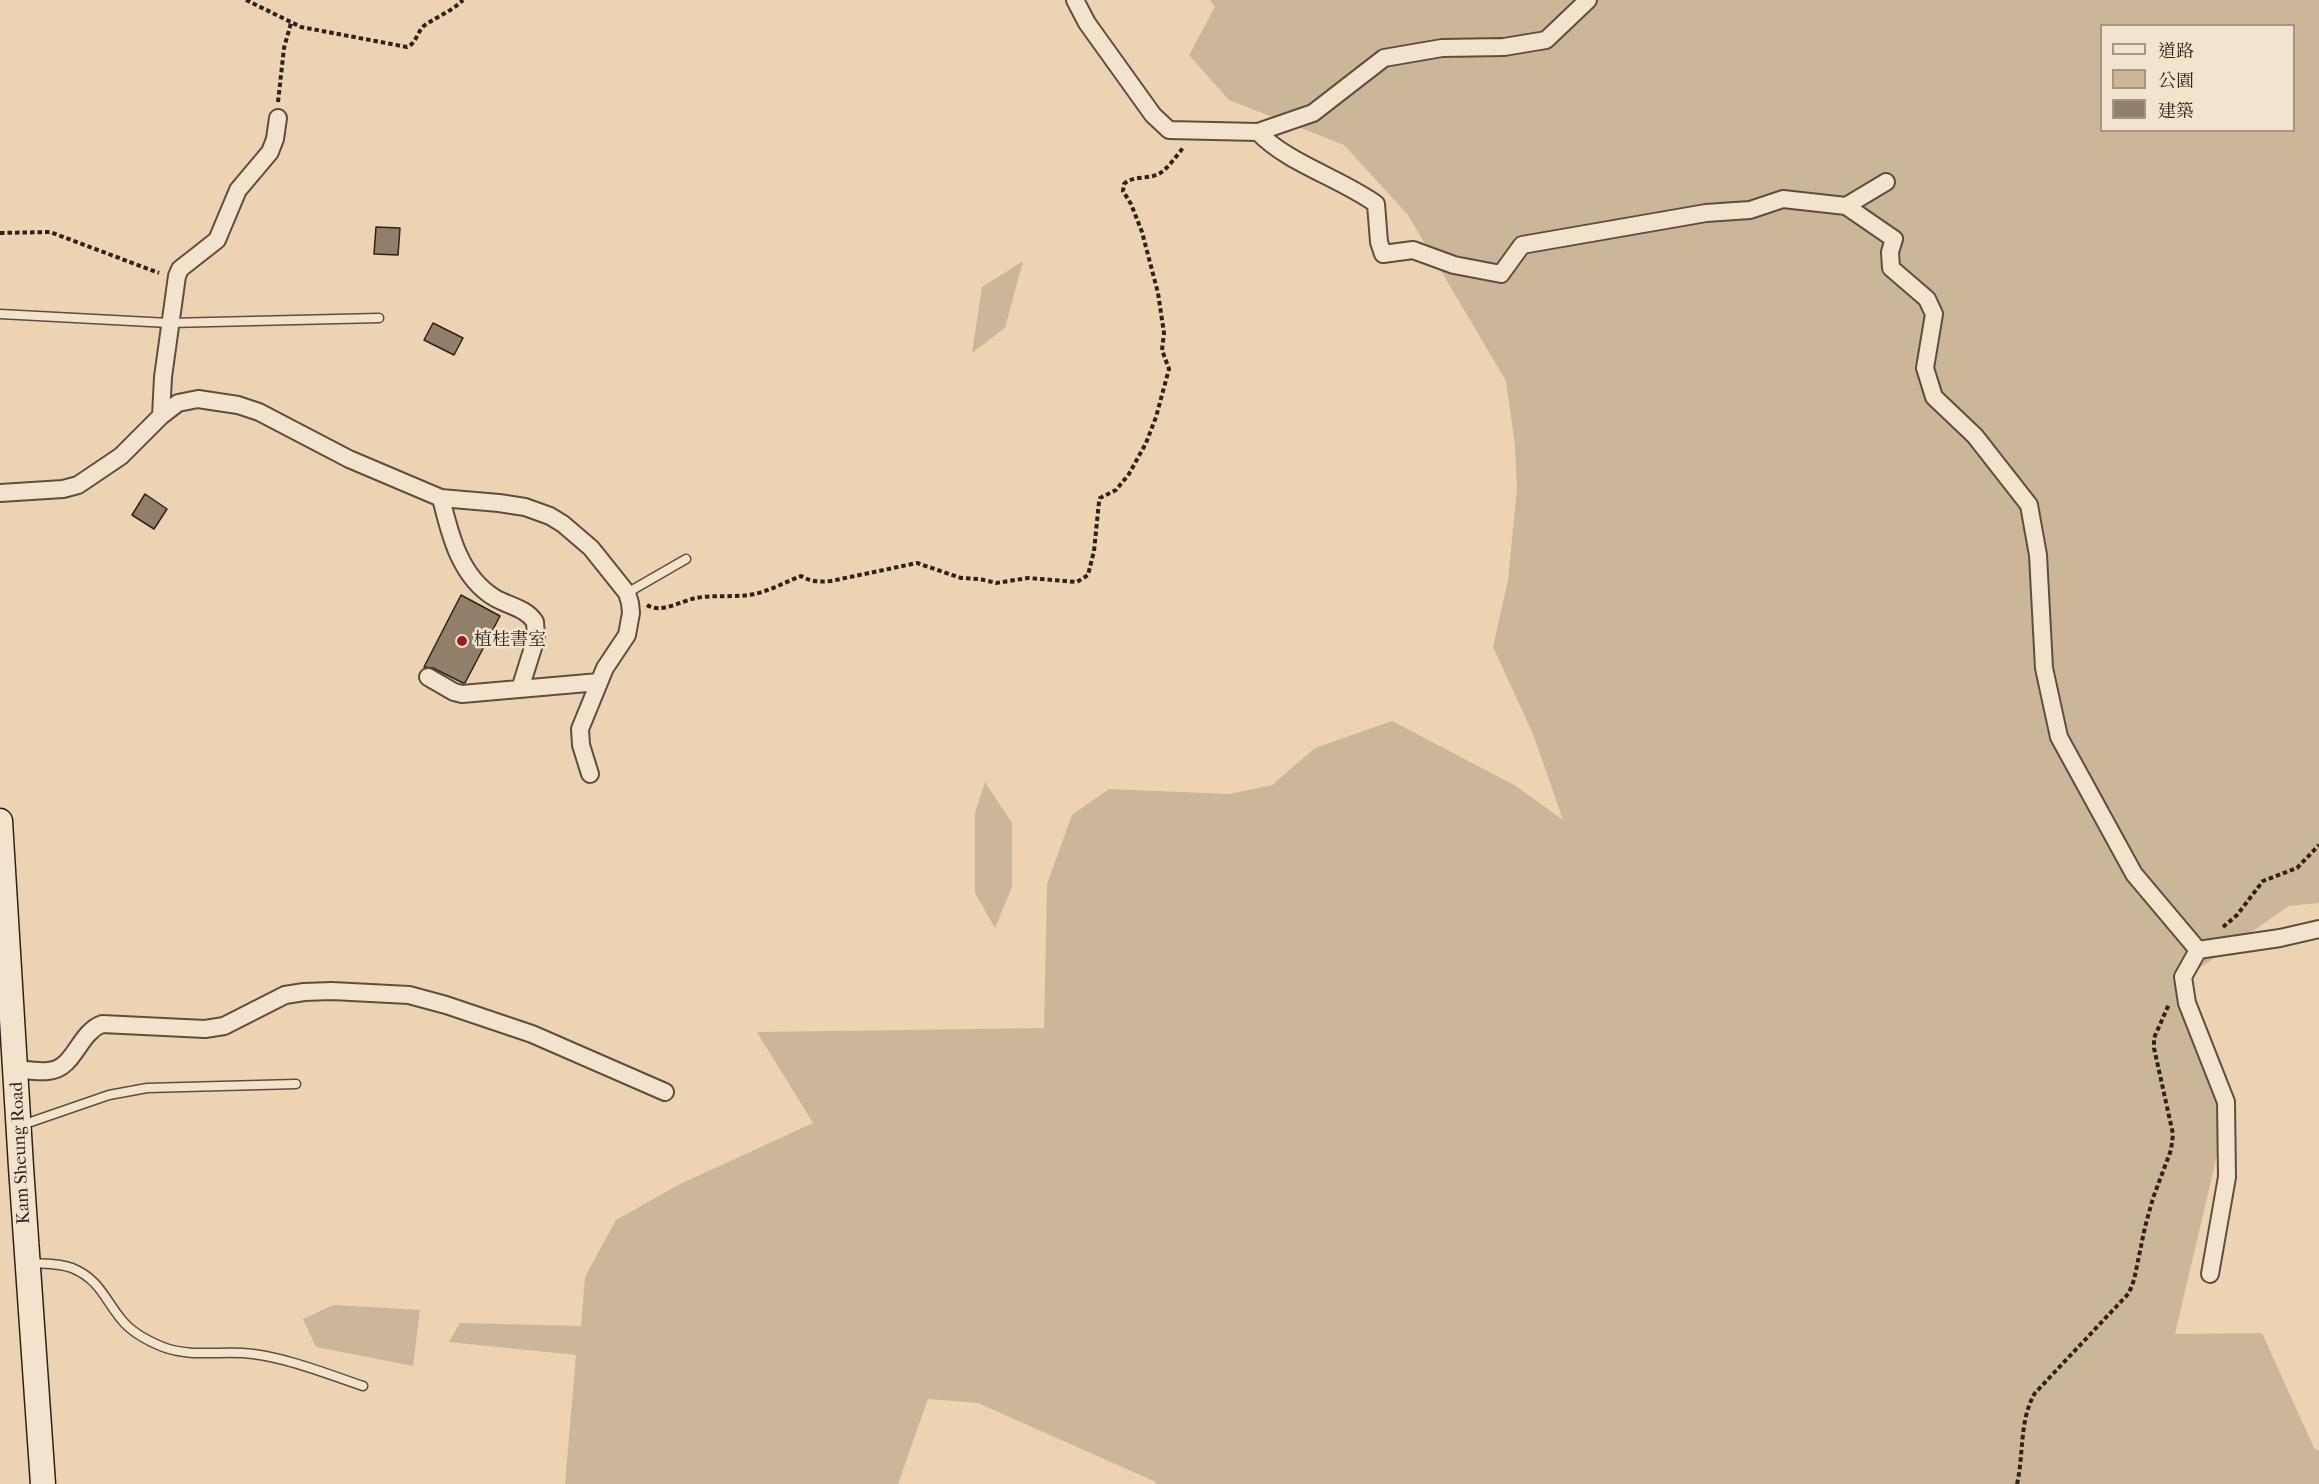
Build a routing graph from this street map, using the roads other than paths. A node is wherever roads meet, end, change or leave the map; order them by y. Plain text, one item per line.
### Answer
1 (1075, 0) edge
2 (1588, 0) edge
3 (278, 118) road end
4 (1258, 132) junction
5 (1887, 182) dead end
6 (1846, 206) junction
7 (0, 314) edge
8 (379, 318) dead end
9 (169, 323) junction
10 (161, 416) junction
11 (0, 494) edge
12 (441, 498) junction
13 (686, 559) dead end
14 (629, 591) junction
15 (428, 677) dead end
16 (599, 682) junction
17 (520, 689) junction
18 (590, 774) dead end
19 (0, 821) edge
20 (2319, 929) edge
21 (2198, 950) junction
22 (16, 1069) junction
23 (296, 1084) dead end
24 (665, 1092) dead end
25 (18, 1126) junction
26 (28, 1263) junction
27 (2210, 1274) dead end
28 (363, 1386) dead end
29 (43, 1484) edge

1 - 4 street
2 - 4 street
3 - 9 street
4 - 6 street
5 - 6 street
6 - 21 street
7 - 9 lane
8 - 9 lane
9 - 10 street
10 - 11 street
10 - 12 street
12 - 14 street
12 - 17 street
13 - 14 lane
14 - 16 street
15 - 17 street
16 - 17 street
16 - 18 street
19 - 22 main road, Kam Sheung Road
20 - 21 street
21 - 27 street
22 - 24 street
22 - 25 main road, Kam Sheung Road
23 - 25 lane
25 - 26 main road, Kam Sheung Road
26 - 28 lane
26 - 29 main road, Kam Sheung Road

